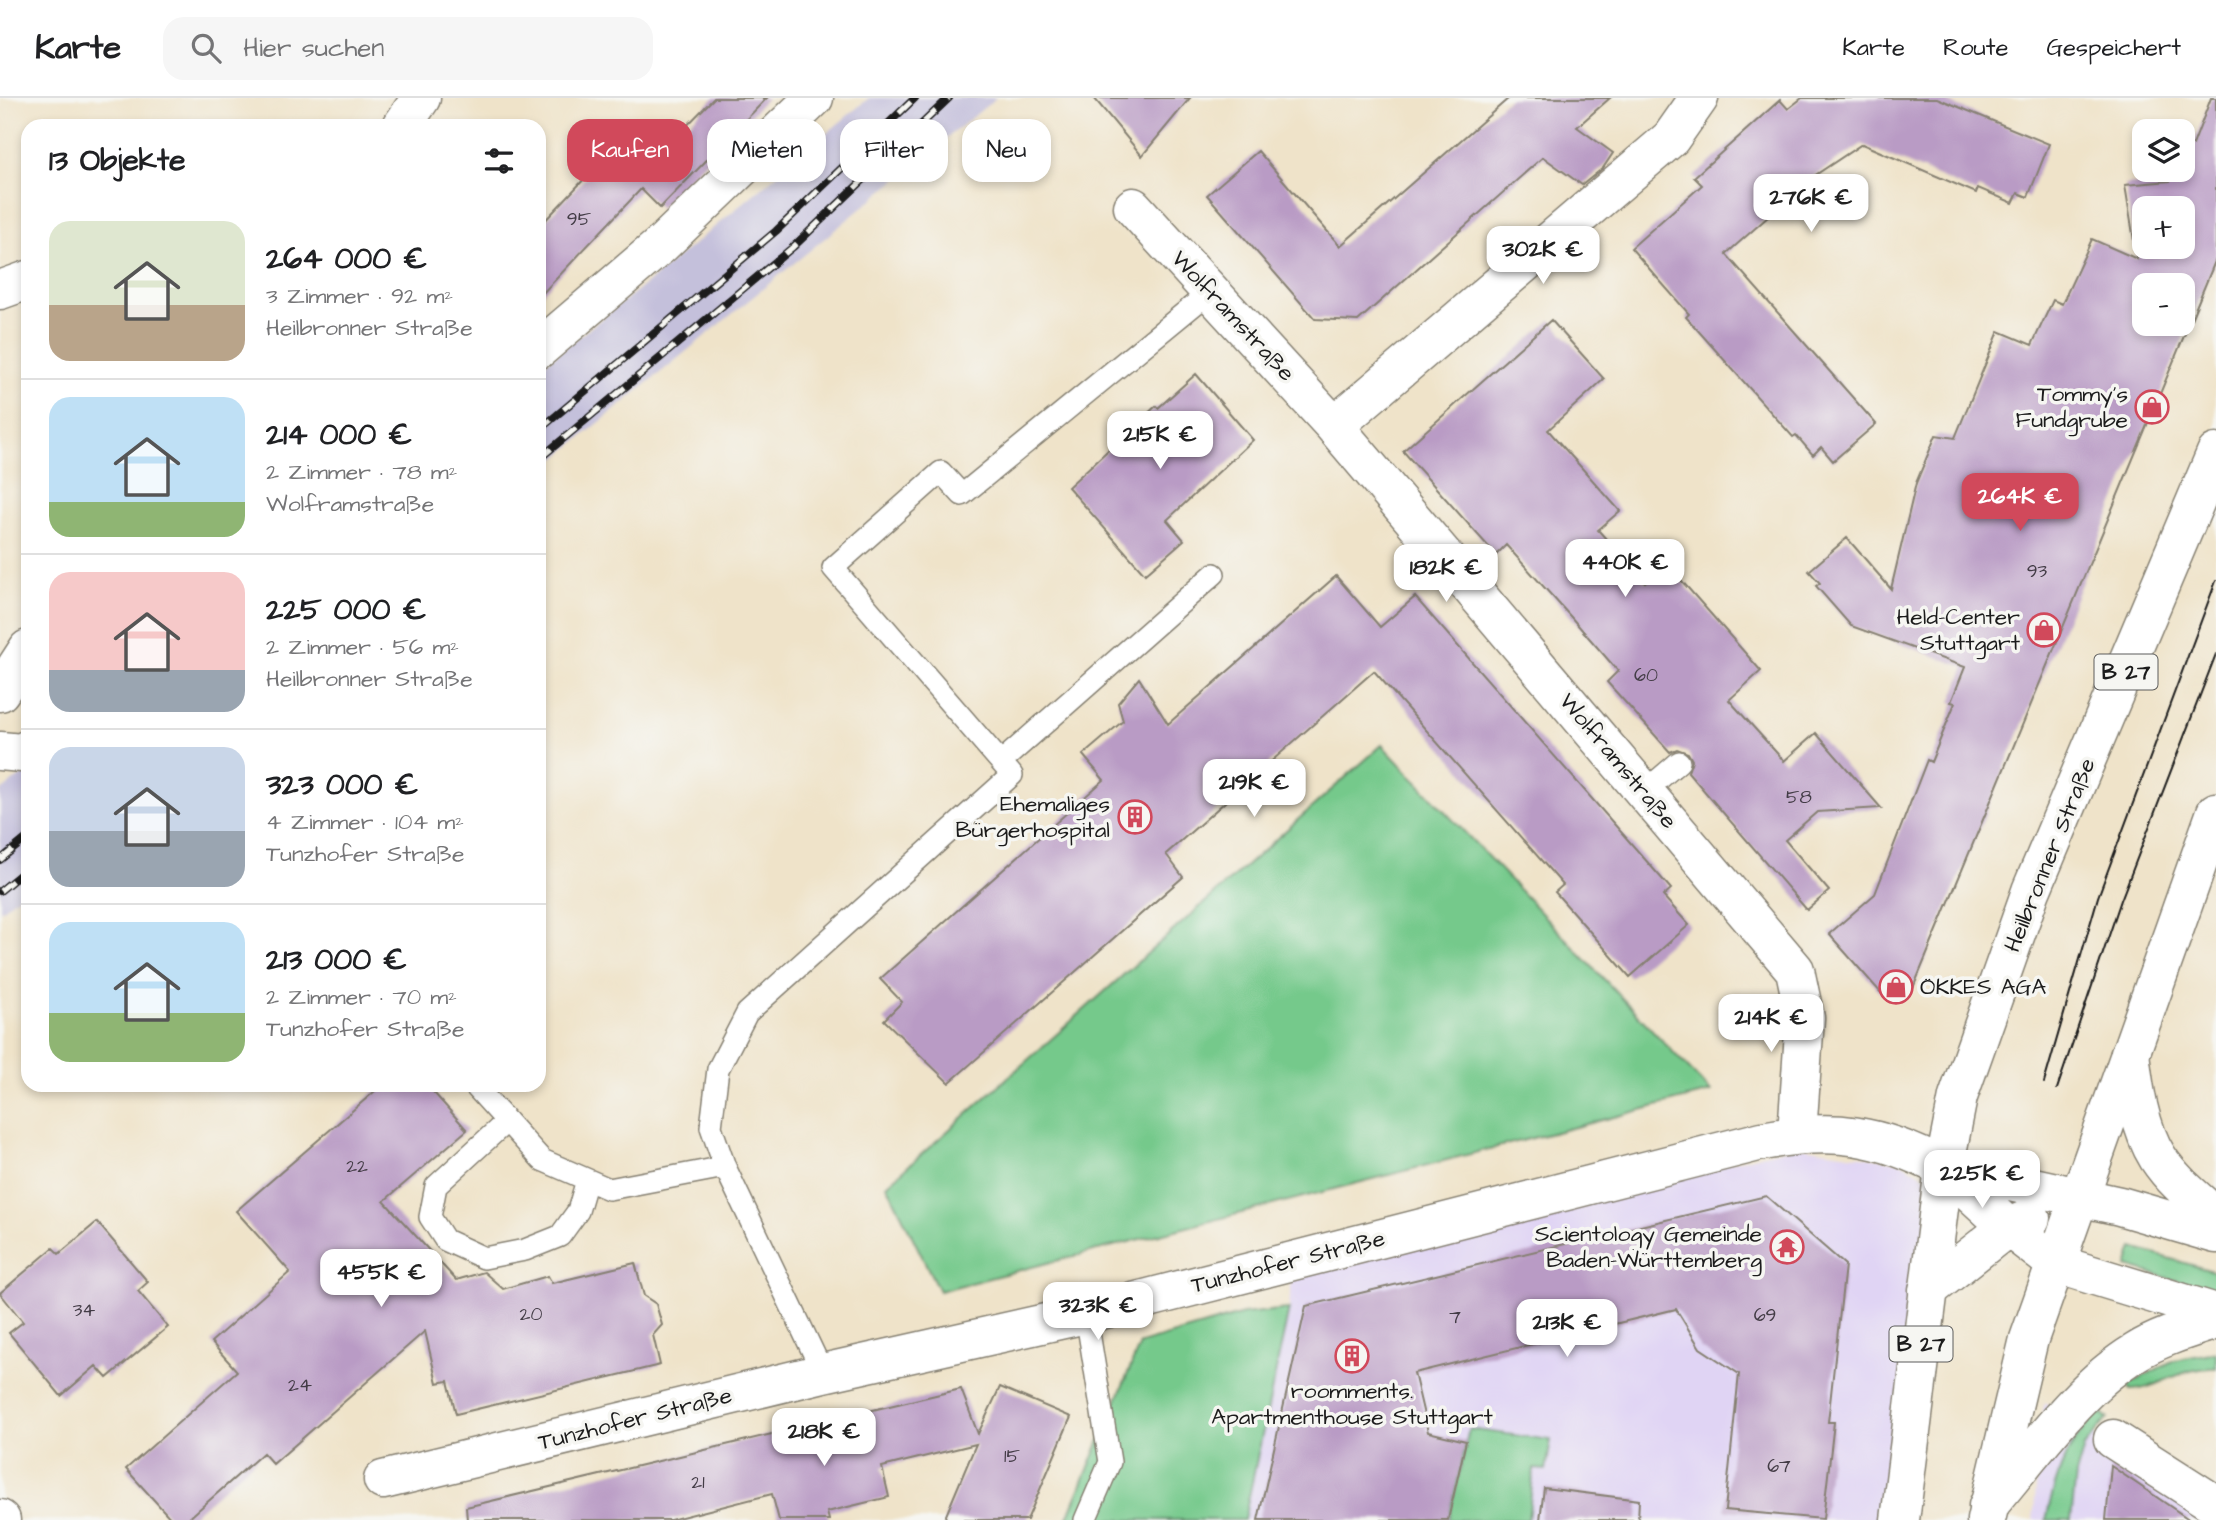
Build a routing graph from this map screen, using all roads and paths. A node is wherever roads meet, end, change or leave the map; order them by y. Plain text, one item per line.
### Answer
1 (421, 98) edge
2 (814, 98) edge
3 (1699, 98) edge
4 (407, 119) edge
5 (1133, 207) dead end
6 (21, 282) edge
7 (0, 290) edge
8 (1211, 291) junction
9 (546, 343) edge
10 (1334, 426) junction
11 (2216, 453) edge
12 (1214, 574) dead end
13 (21, 660) edge
14 (0, 692) edge
15 (0, 751) edge
16 (21, 753) edge
17 (1001, 762) junction
18 (1679, 762) dead end
19 (1644, 792) junction
20 (2216, 812) edge
21 (2130, 1053) junction
22 (480, 1092) edge
23 (507, 1121) junction
24 (1797, 1134) junction
25 (725, 1167) junction
26 (1944, 1168) junction
27 (587, 1180) junction
28 (2078, 1198) junction
29 (2216, 1217) edge
30 (2008, 1227) junction
31 (2216, 1234) edge
32 (2056, 1264) junction
33 (1927, 1290) junction
34 (2216, 1313) edge
35 (1086, 1314) junction
36 (2216, 1320) edge
37 (824, 1373) junction
38 (2113, 1439) dead end
39 (383, 1480) dead end
40 (2216, 1505) edge
41 (1987, 1513) edge
42 (1085, 1520) edge
43 (1900, 1520) edge

1 - 4 street
2 - 9 street
3 - 10 street
5 - 8 street, Wolframstraße
6 - 7 street
8 - 10 street, Wolframstraße
8 - 17 lane
10 - 19 street, Wolframstraße
11 - 26 street, Heilbronner Straße / B 27
12 - 17 lane
13 - 14 street
15 - 16 street
17 - 25 lane
18 - 19 lane
19 - 24 street, Wolframstraße
20 - 21 street
21 - 28 street
21 - 29 street
22 - 23 lane
23 - 27 lane
23 - 27 lane
24 - 26 street, Tunzhofer Straße
24 - 35 street, Tunzhofer Straße
25 - 27 lane
25 - 37 lane
26 - 28 street
26 - 30 street
26 - 33 street, Heilbronner Straße / B 27
28 - 30 street
28 - 31 street
28 - 32 street
30 - 32 street
30 - 33 street
32 - 34 street
32 - 41 street
33 - 43 street, Heilbronner Straße / B 27
35 - 37 street, Tunzhofer Straße
35 - 42 lane
36 - 41 street
37 - 39 street, Tunzhofer Straße
38 - 40 street

